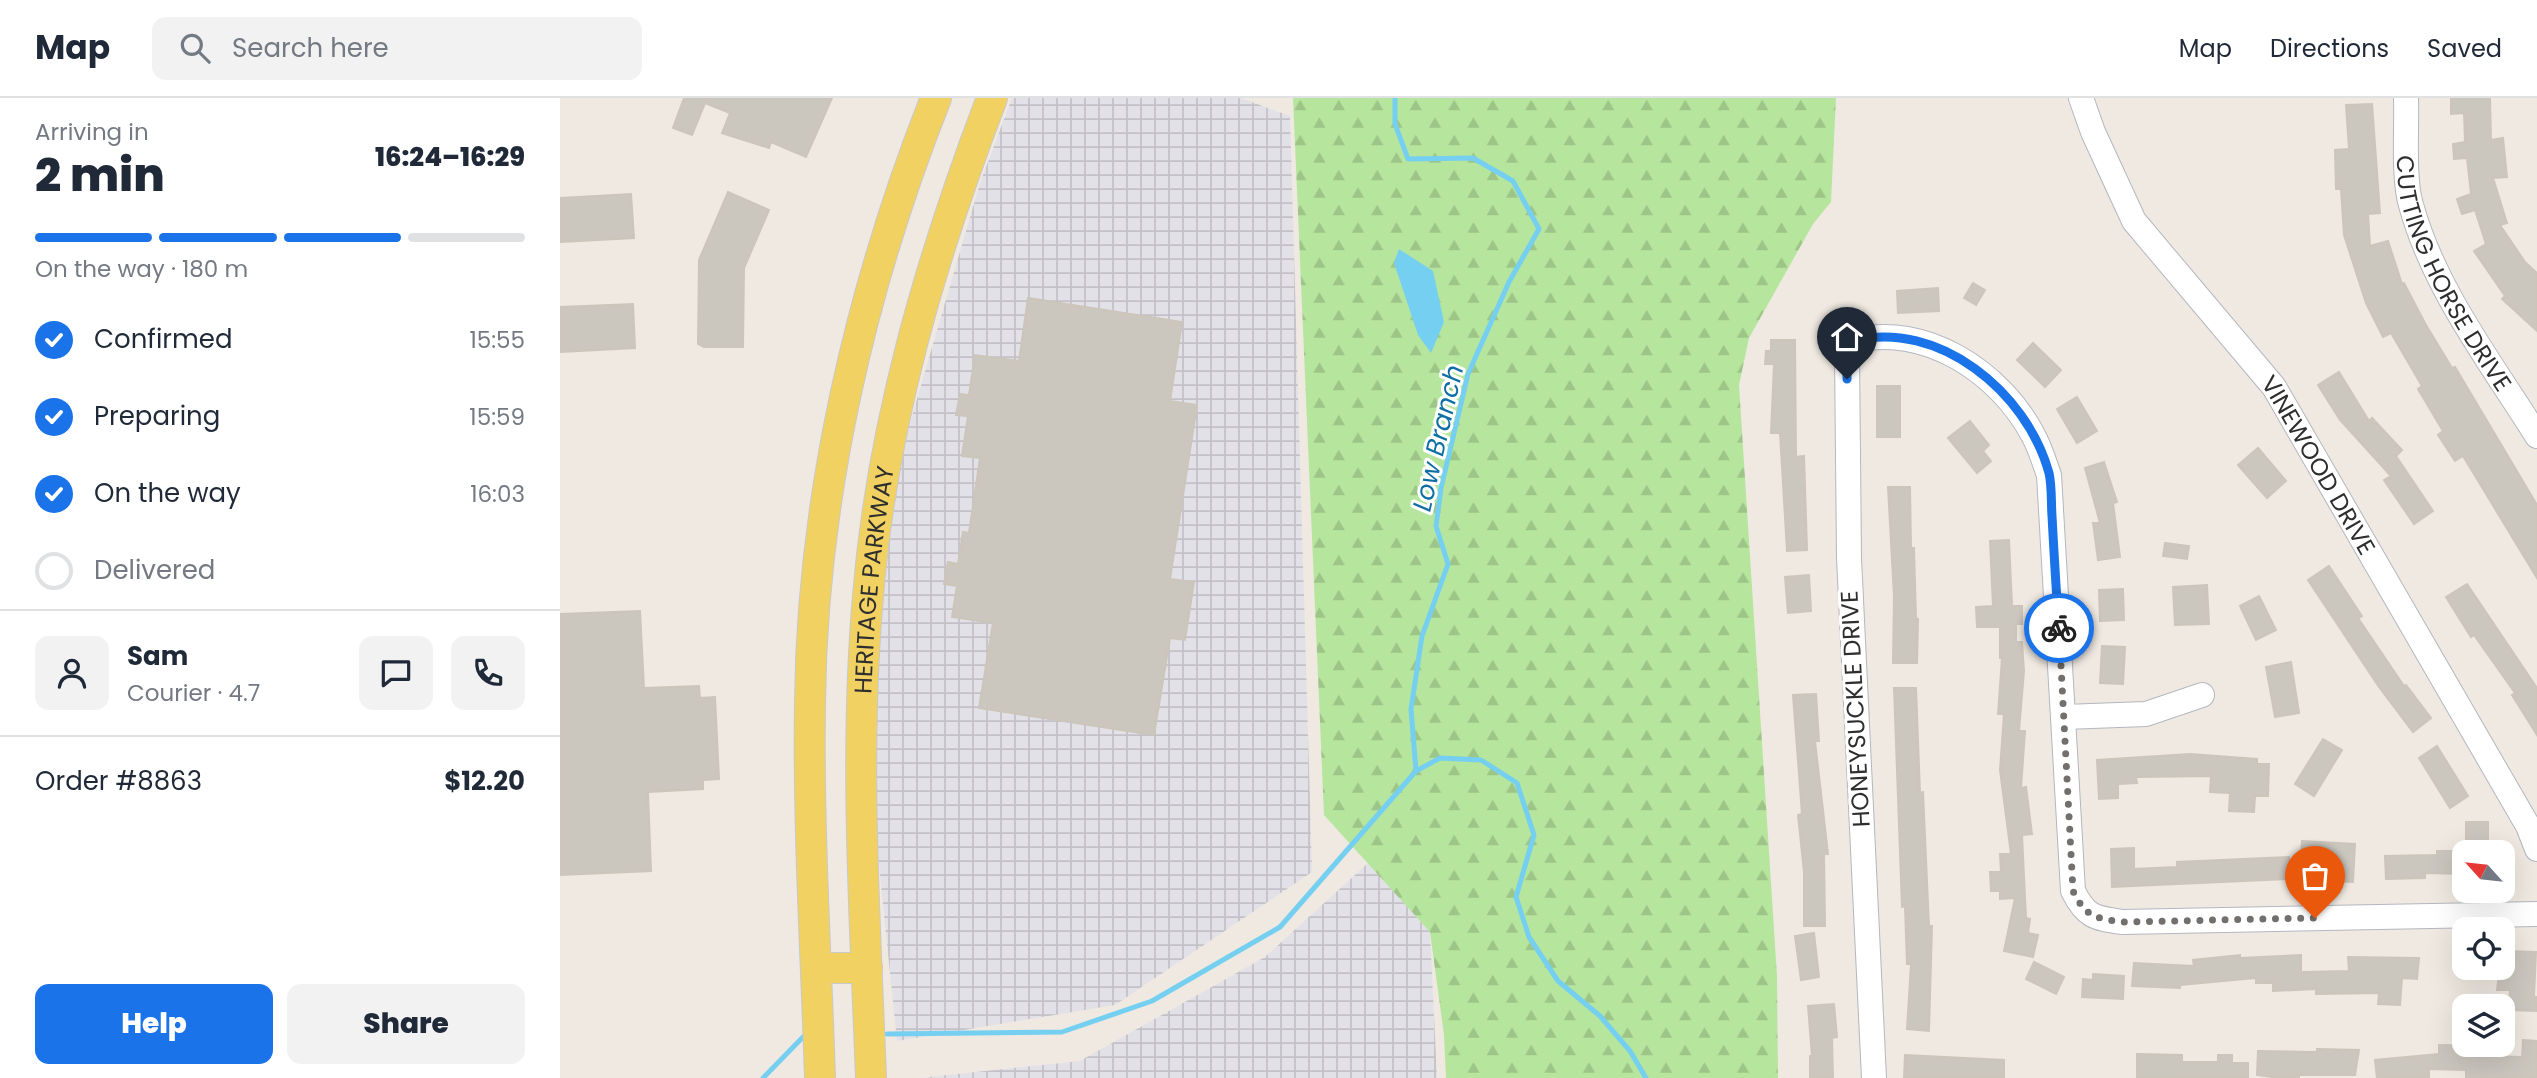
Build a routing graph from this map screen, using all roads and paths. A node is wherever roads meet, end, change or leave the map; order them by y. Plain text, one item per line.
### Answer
1 (936, 98) edge
2 (992, 98) edge
3 (2081, 98) edge
4 (2406, 98) edge
5 (2537, 436) edge
6 (2202, 695) dead end
7 (2064, 717) junction
8 (2537, 849) edge
9 (2537, 914) edge
10 (817, 968) junction
11 (867, 968) junction
12 (820, 1078) edge
13 (871, 1078) edge
14 (1874, 1078) edge

1 - 10 main road
2 - 11 main road, HERITAGE PARKWAY
3 - 8 street, VINEWOOD DRIVE
4 - 5 street, CUTTING HORSE DRIVE
6 - 7 street
7 - 9 street
7 - 14 street, HONEYSUCKLE DRIVE
10 - 11 main road
10 - 12 main road
11 - 13 main road, HERITAGE PARKWAY

